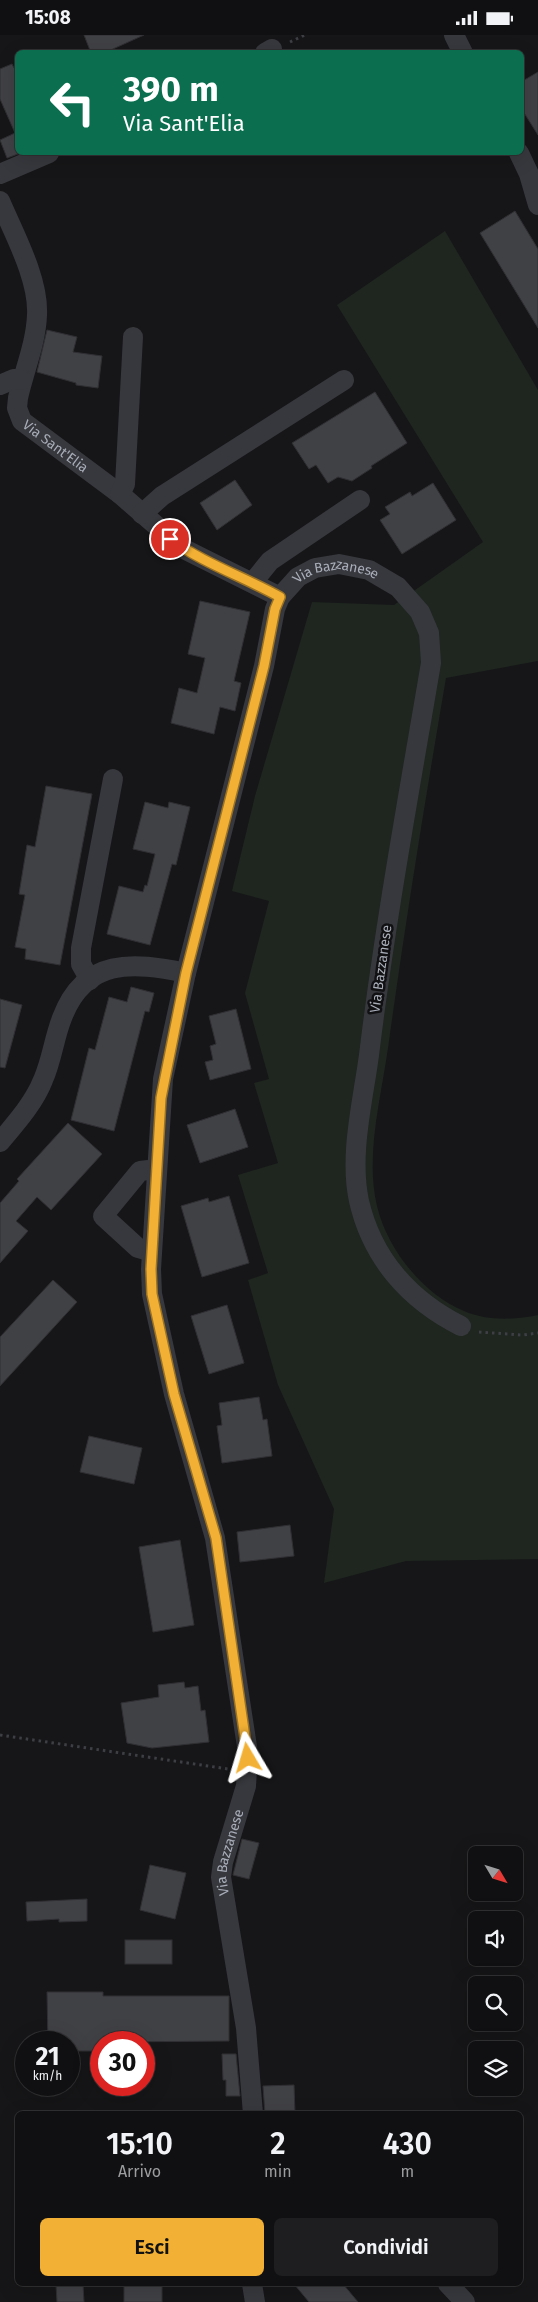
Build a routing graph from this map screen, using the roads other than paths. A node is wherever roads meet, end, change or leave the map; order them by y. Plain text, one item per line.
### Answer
1 (454, 35) edge
2 (462, 50) edge
3 (43, 155) edge
4 (520, 155) edge
5 (0, 174) edge
6 (0, 201) edge
7 (538, 205) edge
8 (133, 337) dead end
9 (22, 380) junction
10 (344, 380) dead end
11 (0, 385) edge
12 (120, 494) junction
13 (360, 500) dead end
14 (142, 514) junction
15 (253, 582) junction
16 (280, 597) junction
17 (113, 779) dead end
18 (186, 973) junction
19 (90, 980) junction
20 (0, 1142) edge
21 (157, 1169) junction
22 (152, 1252) junction
23 (461, 1326) road end
24 (252, 2111) edge
25 (252, 2286) edge
26 (450, 2286) edge
27 (255, 2302) edge
28 (465, 2302) edge

1 - 2 street
3 - 5 street
4 - 7 street
6 - 9 street, Via Sant'Elia
8 - 12 street
9 - 11 street
9 - 12 street, Via Sant'Elia
10 - 14 street
12 - 14 street, Via Sant'Elia
13 - 15 street
14 - 15 street, Via Sant'Elia
15 - 16 street, Via Sant'Elia
16 - 18 street, Via Bazzanese
16 - 23 street, Via Bazzanese
17 - 19 street
18 - 19 street
18 - 21 street, Via Bazzanese
19 - 20 street
21 - 22 street, Via Bazzanese
21 - 22 street
22 - 24 street, Via Bazzanese
25 - 27 street
26 - 28 street

